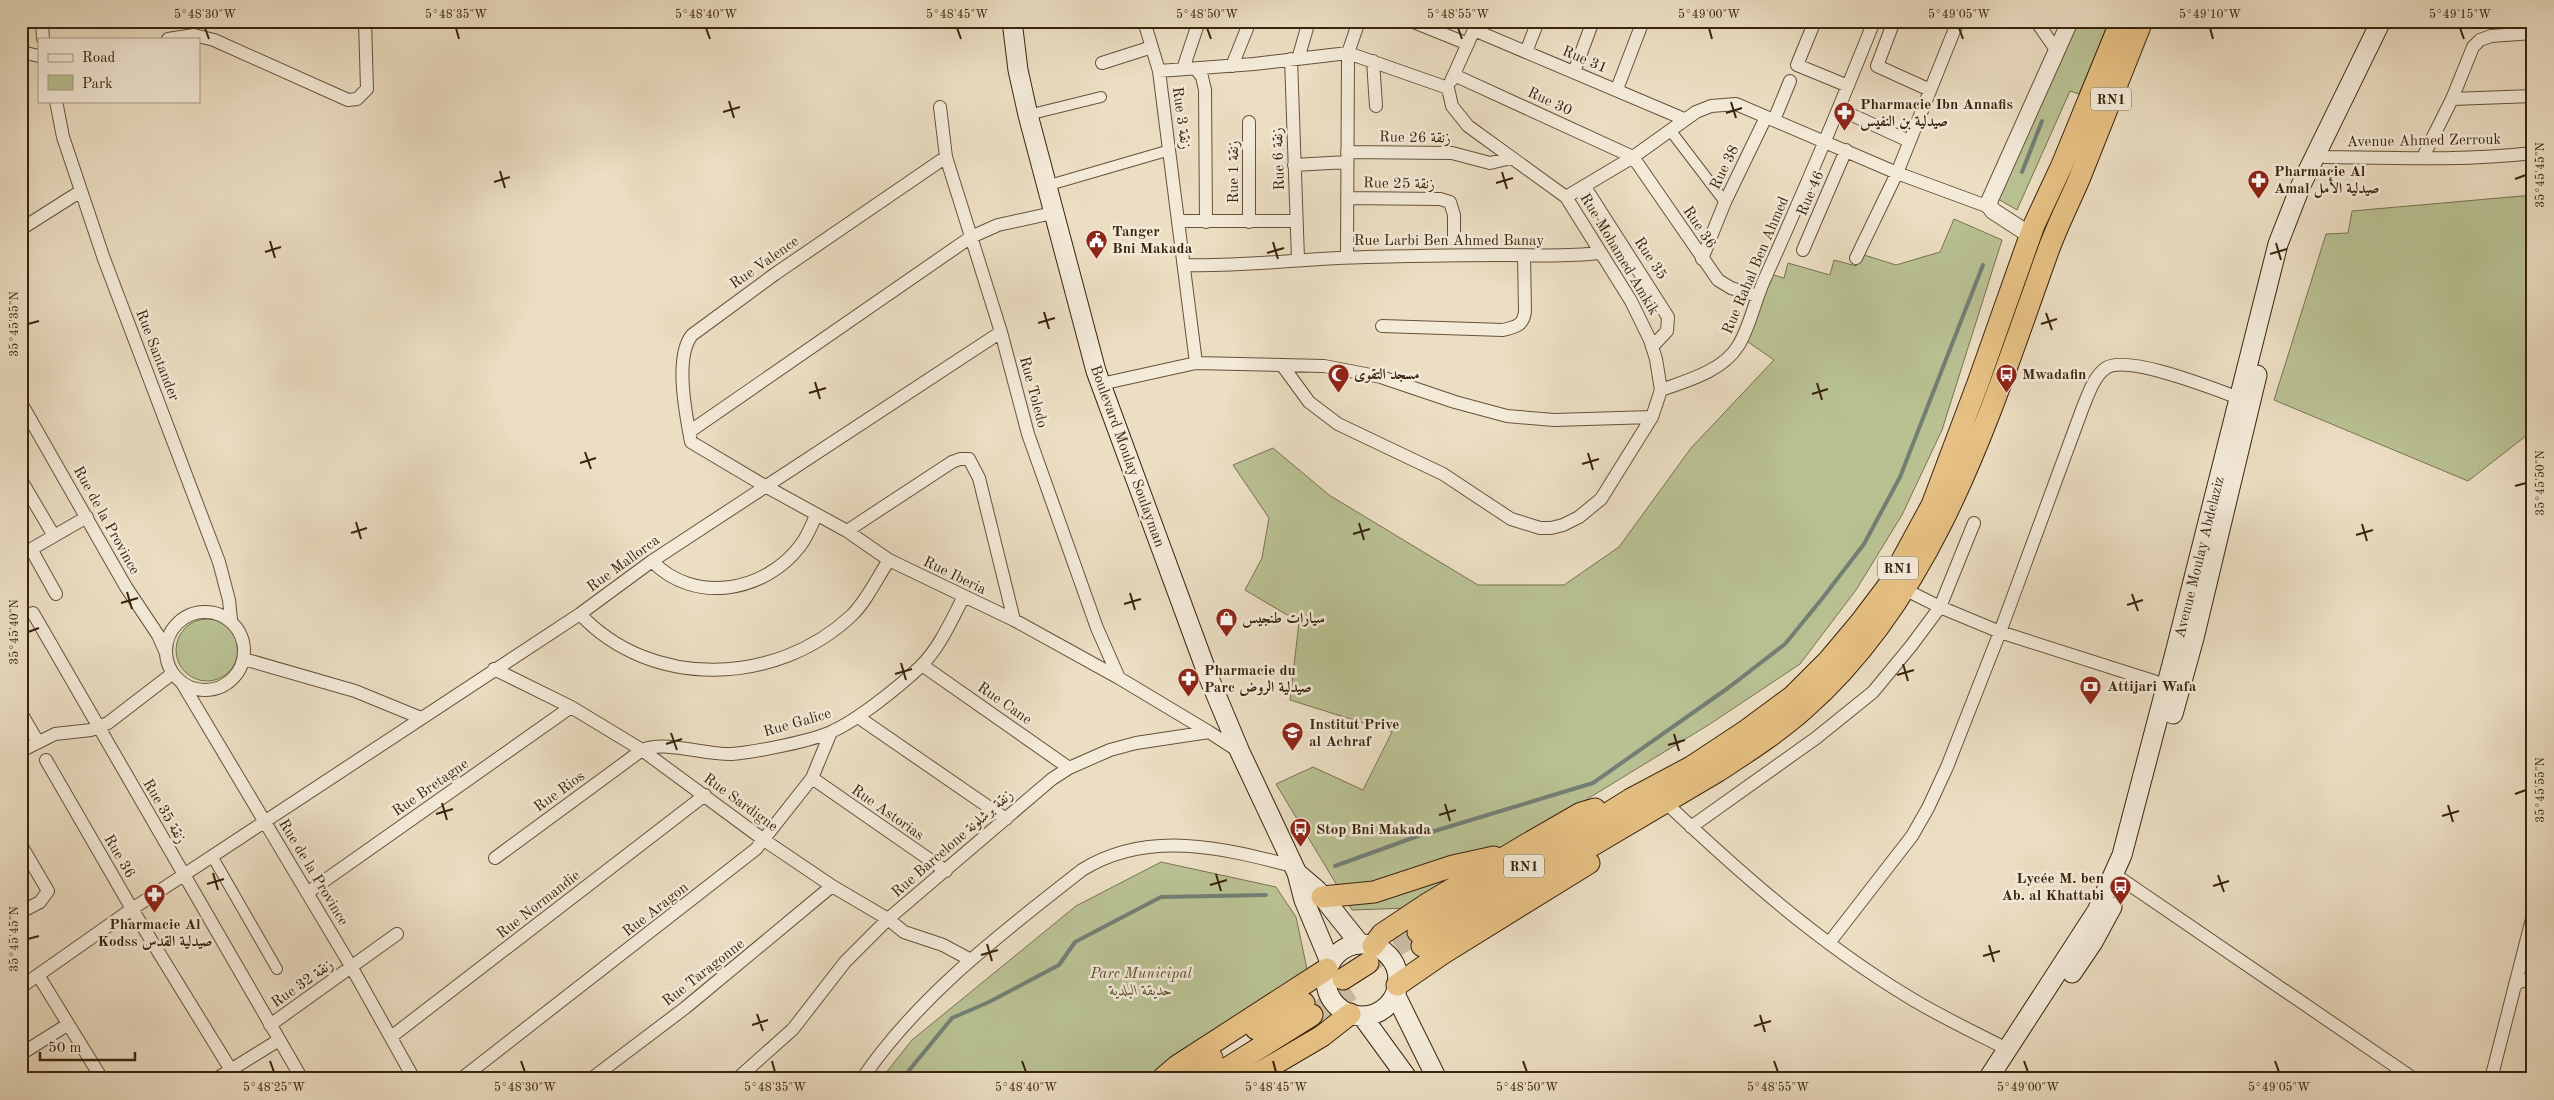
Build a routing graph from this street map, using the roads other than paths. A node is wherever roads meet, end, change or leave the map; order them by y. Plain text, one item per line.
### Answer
1 (42, 21) edge
2 (191, 21) edge
3 (366, 21) edge
4 (1012, 21) edge
5 (1144, 21) edge
6 (1199, 21) edge
7 (1250, 21) edge
8 (1309, 21) edge
9 (1360, 21) edge
10 (1538, 21) edge
11 (1593, 21) edge
12 (1643, 21) edge
13 (1815, 21) edge
14 (1874, 21) edge
15 (1894, 21) edge
16 (1958, 21) edge
17 (2036, 21) edge
18 (2070, 21) edge
19 (2121, 21) edge
20 (2142, 21) edge
21 (2380, 21) edge
22 (2392, 21) edge
23 (1416, 22) edge
24 (1476, 26) edge
25 (2533, 33) edge
26 (194, 35) junction
27 (43, 38) edge
28 (174, 38) edge
29 (1468, 44) junction
30 (1152, 47) junction
31 (2057, 51) junction
32 (1526, 52) junction
33 (1348, 53) junction
34 (31, 54) edge
35 (1294, 59) junction
36 (1373, 62) junction
37 (21, 63) edge
38 (1102, 63) dead end
39 (1232, 66) junction
40 (1189, 69) junction
41 (1159, 71) junction
42 (1574, 72) junction
43 (1454, 75) junction
44 (1790, 81) dead end
45 (1848, 86) junction
46 (1448, 88) junction
47 (1617, 90) junction
48 (1930, 90) junction
49 (2533, 96) edge
50 (1101, 97) dead end
51 (2452, 99) junction
52 (56, 102) edge
53 (1376, 106) dead end
54 (940, 107) dead end
55 (1839, 109) junction
56 (1028, 115) junction
57 (1684, 119) junction
58 (1770, 119) junction
59 (1250, 122) dead end
60 (1670, 130) junction
61 (1826, 142) junction
62 (1909, 142) junction
63 (1170, 150) junction
64 (1846, 150) junction
65 (2533, 153) edge
66 (2320, 156) junction
67 (946, 157) junction
68 (1347, 157) junction
69 (1633, 157) junction
70 (1511, 158) junction
71 (2422, 158) junction
72 (1294, 165) junction
73 (1897, 173) junction
74 (1046, 186) junction
75 (1585, 187) junction
76 (81, 192) junction
77 (1566, 197) junction
78 (1347, 198) junction
79 (1725, 202) junction
80 (1989, 207) junction
81 (1054, 212) junction
82 (1296, 221) junction
83 (1178, 222) junction
84 (1206, 222) junction
85 (1249, 222) junction
86 (2026, 227) junction
87 (21, 228) edge
88 (971, 237) junction
89 (1454, 239) dead end
90 (1803, 250) dead end
91 (1599, 253) junction
92 (1524, 255) junction
93 (1347, 257) junction
94 (1298, 258) junction
95 (1856, 258) dead end
96 (1702, 259) junction
97 (1184, 264) junction
98 (1757, 296) junction
99 (1382, 326) dead end
100 (1001, 332) junction
101 (1652, 347) junction
102 (1196, 363) junction
103 (1282, 365) junction
104 (1101, 384) junction
105 (1660, 390) junction
106 (2239, 398) junction
107 (21, 403) edge
108 (1652, 417) junction
109 (690, 437) junction
110 (21, 480) edge
111 (765, 486) junction
112 (816, 515) junction
113 (87, 518) junction
114 (1974, 523) dead end
115 (847, 532) junction
116 (54, 536) junction
117 (26, 552) edge
118 (889, 560) junction
119 (652, 561) junction
120 (1904, 590) junction
121 (56, 594) dead end
122 (963, 598) junction
123 (1940, 607) junction
124 (33, 613) dead end
125 (580, 614) junction
126 (231, 620) junction
127 (1014, 620) junction
128 (2000, 632) junction
129 (166, 653) junction
130 (244, 659) junction
131 (922, 665) junction
132 (494, 669) junction
133 (178, 678) junction
134 (1119, 678) junction
135 (2173, 687) junction
136 (571, 707) junction
137 (21, 712) edge
138 (858, 717) junction
139 (421, 718) junction
140 (98, 728) junction
141 (831, 732) junction
142 (1209, 732) junction
143 (38, 742) junction
144 (21, 750) edge
145 (642, 750) junction
146 (1240, 752) junction
147 (46, 760) dead end
148 (1069, 768) junction
149 (812, 778) junction
150 (705, 795) junction
151 (1664, 802) junction
152 (1635, 808) junction
153 (1006, 820) junction
154 (264, 821) junction
155 (1691, 826) junction
156 (764, 840) junction
157 (21, 845) edge
158 (1512, 853) junction
159 (212, 856) junction
160 (494, 858) dead end
161 (1295, 870) junction
162 (946, 871) junction
163 (183, 875) junction
164 (2119, 877) junction
165 (832, 886) junction
166 (308, 893) junction
167 (1322, 897) junction
168 (132, 909) junction
169 (21, 912) edge
170 (2533, 915) edge
171 (888, 919) junction
172 (397, 934) dead end
173 (1419, 940) tunnel mouth
174 (1830, 943) junction
175 (1369, 957) junction
176 (969, 959) junction
177 (352, 968) junction
178 (277, 970) dead end
179 (38, 975) junction
180 (1338, 975) junction
181 (2533, 976) edge
182 (2515, 984) junction
183 (21, 987) edge
184 (1396, 989) junction
185 (1356, 1015) junction
186 (67, 1025) junction
187 (270, 1025) junction
188 (391, 1037) junction
189 (279, 1040) junction
190 (2007, 1049) junction
191 (21, 1054) edge
192 (231, 1070) junction
193 (1998, 1075) edge
194 (102, 1079) edge
195 (216, 1079) edge
196 (302, 1079) edge
197 (414, 1079) edge
198 (461, 1079) edge
199 (591, 1079) edge
200 (737, 1079) edge
201 (862, 1079) edge
202 (1162, 1079) edge
203 (1185, 1079) edge
204 (1210, 1079) edge
205 (1249, 1079) edge
206 (1408, 1079) edge
207 (1437, 1079) edge
208 (2414, 1079) edge
209 (2491, 1079) edge

1 - 27 street
2 - 26 street
3 - 26 street
4 - 56 main road, Boulevard Moulay Soulayman
5 - 30 street, Rue 3 زنقة
6 - 40 street
7 - 39 street
8 - 35 street, Rue 6 زنقة
9 - 33 street
10 - 32 street
11 - 42 street
12 - 47 street
13 - 45 street
14 - 45 street, Rue Rahal Ben Ahmed
15 - 48 street
16 - 48 street
17 - 31 street
18 - 31 street
19 - 86 highway, RN1
20 - 120 highway, RN1
21 - 66 main road, Avenue Moulay Abdelaziz
22 - 66 main road, Avenue Moulay Abdelaziz
23 - 29 street
24 - 29 street
24 - 32 street, Rue 31
25 - 51 street
26 - 28 street
29 - 43 street
30 - 38 street
30 - 41 street, Rue 3 زنقة
31 - 80 street
32 - 42 street, Rue 31
33 - 35 street
33 - 36 street
33 - 68 street
34 - 37 street
35 - 39 street
35 - 72 street, Rue 6 زنقة
36 - 46 street
36 - 53 street
39 - 40 street
40 - 41 street
40 - 84 street
41 - 63 street, Rue 3 زنقة
42 - 47 street, Rue 31
43 - 46 street
43 - 69 street, Rue 30
44 - 58 street, Rue 38
45 - 55 street, Rue Rahal Ben Ahmed
46 - 70 street, Rue Mohamed Amkik
47 - 57 street, Rue 31
48 - 62 street
49 - 51 street
50 - 56 street
51 - 71 street
52 - 76 street, Rue Santander
54 - 67 street, Rue Toledo
55 - 61 street, Rue Rahal Ben Ahmed
55 - 62 street
56 - 74 main road, Boulevard Moulay Soulayman
57 - 58 street
57 - 60 street
58 - 61 street
58 - 79 street, Rue 38
59 - 85 street, Rue 1 زنقة
60 - 69 street
60 - 79 street
61 - 64 street
61 - 98 street, Rue Rahal Ben Ahmed
62 - 73 street
63 - 74 street
63 - 83 street, Rue 3 زنقة
64 - 73 street
64 - 90 street, Rue 46
65 - 71 street, Avenue Ahmed Zerrouk
66 - 71 street, Avenue Ahmed Zerrouk
66 - 106 main road, Avenue Moulay Abdelaziz
66 - 135 main road, Avenue Moulay Abdelaziz
67 - 88 street, Rue Toledo
67 - 109 street, Rue Valence
68 - 70 street, Rue 26 زنقة
68 - 72 street, Rue 26 زنقة
68 - 78 street
69 - 75 street
69 - 96 street, Rue 36
70 - 77 street, Rue Mohamed Amkik
72 - 82 street, Rue 6 زنقة
73 - 80 street
73 - 95 street
74 - 81 main road, Boulevard Moulay Soulayman
75 - 77 street
75 - 101 street, Rue 35
76 - 87 street
76 - 126 street, Rue Santander
77 - 91 street, Rue Mohamed Amkik
78 - 89 street, Rue 25 زنقة
78 - 93 street
79 - 96 street, Rue 38
80 - 86 street
81 - 88 street
81 - 104 main road, Boulevard Moulay Soulayman
82 - 85 street
82 - 94 street, Rue 6 زنقة
83 - 84 street
83 - 97 street, Rue 3 زنقة
84 - 85 street
86 - 152 highway, RN1
88 - 100 street, Rue Toledo
88 - 109 street
91 - 92 street, Rue Larbi Ben Ahmed Banay
91 - 101 street, Rue Mohamed Amkik
92 - 93 street, Rue Larbi Ben Ahmed Banay
92 - 99 street
93 - 94 street, Rue Larbi Ben Ahmed Banay
94 - 97 street, Rue Larbi Ben Ahmed Banay
96 - 98 street, Rue 36
97 - 102 street, Rue 3 زنقة
98 - 105 street, Rue Rahal Ben Ahmed
100 - 111 street, Rue Mallorca
100 - 134 street, Rue Toledo
101 - 105 street, Rue Mohamed Amkik
102 - 103 street
102 - 104 street
103 - 108 street
103 - 108 street, Rue Mohamed Amkik
104 - 146 main road, Boulevard Moulay Soulayman
105 - 108 street, Rue Mohamed Amkik
106 - 128 street
106 - 135 main road, Avenue Moulay Abdelaziz
107 - 113 street, Rue de la Province
109 - 111 street, Rue Iberia
110 - 116 street
111 - 112 street, Rue Iberia
111 - 119 street, Rue Mallorca
112 - 115 street, Rue Iberia
112 - 119 street
113 - 116 street
113 - 129 street, Rue de la Province
114 - 123 street
115 - 118 street, Rue Iberia
115 - 127 street
116 - 117 street
117 - 121 street
118 - 122 street, Rue Iberia
118 - 125 street
119 - 125 street, Rue Mallorca
120 - 123 street
120 - 151 highway, RN1
122 - 127 street, Rue Iberia
122 - 131 street, Rue Galice
123 - 128 street
123 - 155 street
124 - 140 street, Rue 35 زنقة
125 - 132 street, Rue Mallorca
126 - 129 street
126 - 130 street
127 - 134 street, Rue Iberia
128 - 135 street
128 - 174 street
129 - 133 street
130 - 133 street
130 - 139 street
131 - 138 street, Rue Galice
131 - 148 street, Rue Cane
132 - 136 street, Rue Sardigne
132 - 139 street, Rue Mallorca
133 - 140 street
133 - 154 street, Rue de la Province
134 - 142 street, Rue Iberia
135 - 164 main road, Avenue Moulay Abdelaziz
136 - 145 street, Rue Sardigne
136 - 166 street, Rue Bretagne
137 - 143 street
138 - 141 street, Rue Galice
138 - 153 street
139 - 154 street, Rue Mallorca
140 - 143 street
140 - 163 street, Rue 35 زنقة
141 - 145 street, Rue Galice
141 - 149 street, Rue Aragon
142 - 146 street
142 - 148 street, Rue Barcelone زنقة برشلونة
143 - 144 street
145 - 150 street, Rue Sardigne
145 - 160 street, Rue Rios
146 - 161 main road, Boulevard Moulay Soulayman
147 - 168 street, Rue 36
148 - 153 street, Rue Barcelone زنقة برشلونة
149 - 156 street, Rue Aragon
149 - 162 street, Rue Astorias
150 - 156 street, Rue Sardigne
150 - 188 street, Rue Normandie
151 - 152 highway, RN1
151 - 155 street
152 - 158 highway
152 - 173 highway, RN1
152 - 184 highway
153 - 162 street, Rue Barcelone زنقة برشلونة
154 - 159 street, Rue Mallorca
154 - 166 street, Rue de la Province
155 - 174 street
156 - 165 street, Rue Sardigne
156 - 198 street, Rue Aragon
157 - 169 street
158 - 167 highway
158 - 175 highway
159 - 163 street, Rue Mallorca
159 - 178 street
161 - 167 main road, Boulevard Moulay Soulayman
161 - 176 street
161 - 180 main road, Boulevard Moulay Soulayman
162 - 171 street, Rue Barcelone زنقة برشلونة
163 - 168 street, Rue Mallorca
163 - 187 street, Rue 35 زنقة
164 - 190 main road, Avenue Moulay Abdelaziz
164 - 193 main road, Avenue Moulay Abdelaziz
164 - 208 street
165 - 171 street, Rue Sardigne
165 - 199 street, Rue Taragonne
166 - 177 street, Rue de la Province
167 - 175 main road, Boulevard Moulay Soulayman
168 - 179 street, Rue Mallorca
168 - 192 street, Rue 36
170 - 182 street
171 - 176 street, Rue Sardigne
171 - 200 street, Rue Barcelone زنقة برشلونة
172 - 177 street
174 - 190 street
175 - 180 highway
175 - 184 main road
176 - 201 street
177 - 187 street, Rue 32 زنقة
177 - 188 street, Rue de la Province
179 - 183 street, Rue Mallorca
179 - 186 street
180 - 185 main road
180 - 202 highway
181 - 182 street
182 - 209 street
184 - 185 main road
184 - 207 main road
185 - 205 highway
185 - 206 main road
186 - 191 street
186 - 194 street
187 - 189 street
188 - 197 street, Rue de la Province
189 - 192 street
189 - 196 street
190 - 193 main road, Avenue Moulay Abdelaziz
192 - 195 street
203 - 204 highway

